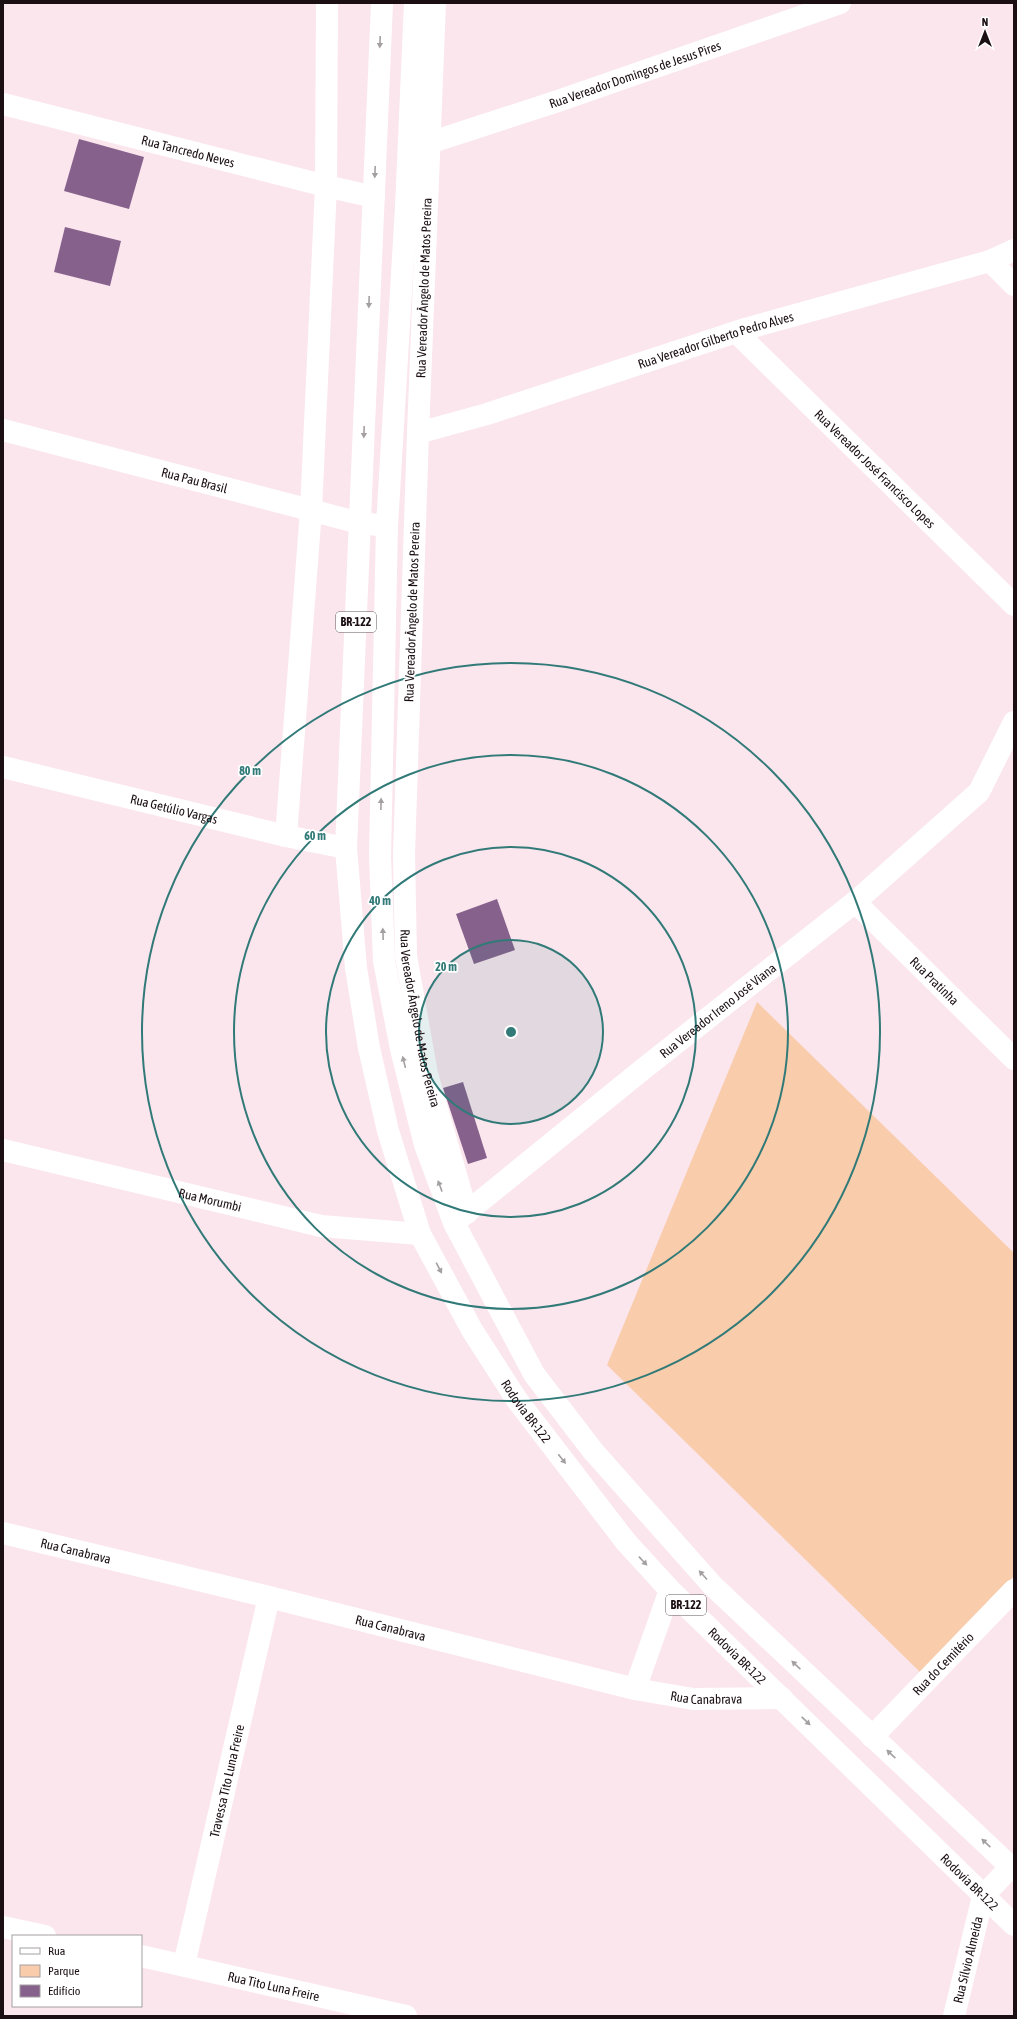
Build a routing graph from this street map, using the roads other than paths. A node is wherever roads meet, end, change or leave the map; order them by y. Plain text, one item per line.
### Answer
1 (327, 3) edge
2 (382, 3) edge
3 (415, 3) edge
4 (435, 3) edge
5 (840, 3) edge
6 (3, 104) edge
7 (429, 143) junction
8 (326, 186) junction
9 (374, 197) junction
10 (1014, 250) edge
11 (990, 261) junction
12 (1014, 285) edge
13 (736, 332) junction
14 (3, 430) edge
15 (418, 433) junction
16 (311, 510) junction
17 (360, 523) junction
18 (387, 526) junction
19 (1014, 605) edge
20 (1014, 722) edge
21 (3, 766) edge
22 (286, 836) junction
23 (346, 848) junction
24 (855, 902) junction
25 (1014, 1059) edge
26 (3, 1150) edge
27 (460, 1218) junction
28 (420, 1234) junction
29 (3, 1533) edge
30 (670, 1590) junction
31 (1014, 1590) edge
32 (269, 1597) junction
33 (635, 1688) junction
34 (782, 1698) junction
35 (872, 1737) junction
36 (1013, 1869) edge
37 (983, 1896) junction
38 (1014, 1925) edge
39 (3, 1927) edge
40 (40, 1935) edge
41 (142, 1956) edge
42 (184, 1965) junction
43 (406, 2016) edge
44 (954, 2016) edge

1 - 8 street
2 -> 9 street, BR-122
3 - 18 street, BR-122
4 - 7 street, Rua Vereador Ângelo de Matos Pereira
5 - 7 street, Rua Vereador Domingos de Jesus Pires
6 - 8 street, Rua Tancredo Neves
7 - 15 street, Rua Vereador Ângelo de Matos Pereira
8 - 9 street, Rua Tancredo Neves
8 - 16 street
9 -> 17 street, BR-122
10 - 11 street, Rua Vereador Gilberto Pedro Alves
11 - 12 street
11 - 13 street, Rua Vereador Gilberto Pedro Alves
13 - 15 street, Rua Vereador Gilberto Pedro Alves
13 - 19 street, Rua Vereador José Francisco Lopes
14 - 16 street, Rua Pau Brasil
15 - 27 street, Rua Vereador Ângelo de Matos Pereira
16 - 17 street, Rua Pau Brasil
16 - 22 street
17 - 18 street, Rua Pau Brasil
17 - 23 street, BR-122
27 -> 18 street, BR-122
20 - 24 street, Rua Vereador Ireno José Viana
21 - 22 street, Rua Getúlio Vargas
22 - 23 street, Rua Getúlio Vargas
23 - 28 street, BR-122
24 - 25 street, Rua Pratinha
24 - 27 street, Rua Vereador Ireno José Viana
26 - 28 street, Rua Morumbi
35 -> 27 street, BR-122
28 -> 30 street, Rodovia BR-122 / BR-122
29 - 32 street, Rua Canabrava
30 - 33 street
30 - 34 street, Rodovia BR-122 / BR-122
31 - 35 street, Rua do Cemitério
32 - 33 street, Rua Canabrava
32 - 42 street, Travessa Tito Luna Freire
33 - 34 street, Rua Canabrava
34 -> 37 street, Rodovia BR-122 / BR-122
36 -> 35 street, BR-122
36 - 37 street
37 - 38 street, Rodovia BR-122 / BR-122
37 - 44 street, Rua Sílvio Almeida
39 - 40 street
41 - 42 street, Rua Tito Luna Freire
42 - 43 street, Rua Tito Luna Freire

